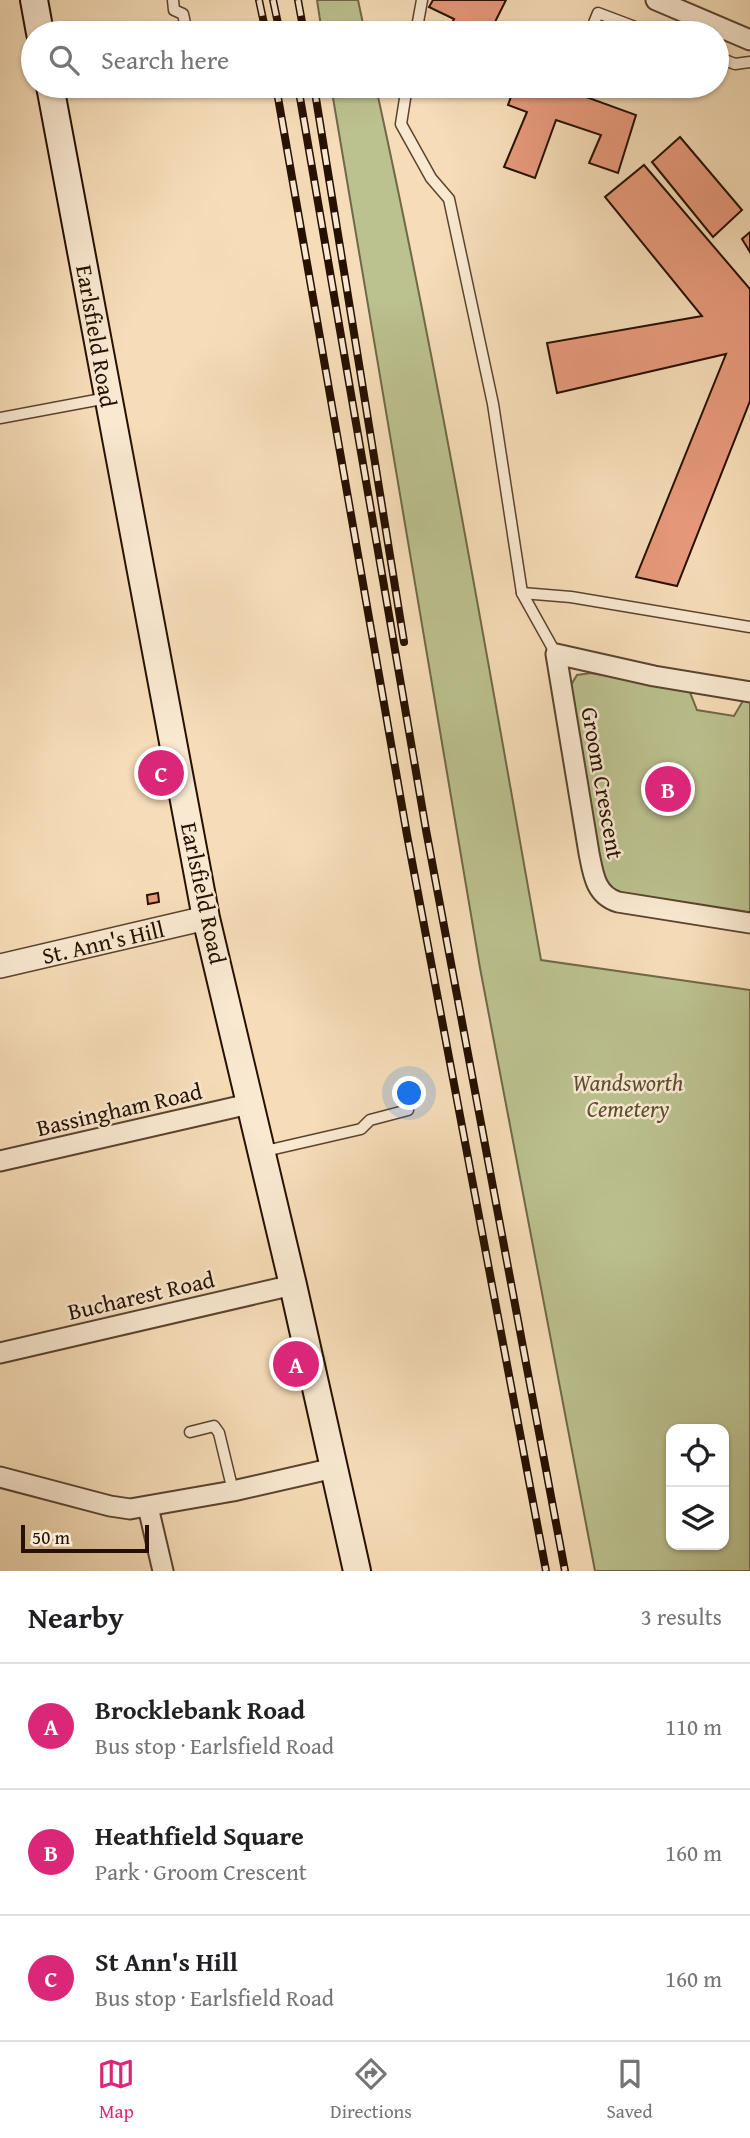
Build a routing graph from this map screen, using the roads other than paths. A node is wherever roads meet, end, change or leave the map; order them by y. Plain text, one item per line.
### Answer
1 (34, 0) edge
2 (173, 0) edge
3 (422, 0) edge
4 (656, 0) edge
5 (38, 21) edge
6 (184, 21) edge
7 (418, 21) edge
8 (595, 21) edge
9 (619, 21) edge
10 (705, 21) edge
11 (729, 31) edge
12 (750, 40) edge
13 (729, 62) edge
14 (750, 62) edge
15 (52, 98) edge
16 (405, 98) edge
17 (108, 398) junction
18 (0, 418) edge
19 (522, 593) junction
20 (750, 627) edge
21 (556, 654) junction
22 (750, 692) edge
23 (206, 918) junction
24 (750, 923) edge
25 (0, 965) edge
26 (249, 1104) junction
27 (408, 1110) dead end
28 (261, 1152) junction
29 (0, 1161) edge
30 (293, 1285) junction
31 (0, 1353) edge
32 (190, 1432) dead end
33 (334, 1468) junction
34 (0, 1477) edge
35 (233, 1491) junction
36 (148, 1507) junction
37 (163, 1571) edge
38 (357, 1571) edge

1 - 5 main road
2 - 6 lane
3 - 7 lane
4 - 10 street
8 - 9 lane
11 - 12 street
13 - 14 lane
15 - 17 main road, Earlsfield Road
16 - 19 lane
17 - 18 lane
17 - 23 main road, Earlsfield Road
19 - 20 lane
19 - 21 lane
21 - 22 street
21 - 24 street, Groom Crescent
23 - 25 street, St. Ann's Hill
23 - 26 main road, Earlsfield Road
26 - 28 main road, Earlsfield Road
26 - 29 street, Bassingham Road
27 - 28 lane
28 - 30 main road, Earlsfield Road
30 - 31 street, Bucharest Road
30 - 33 main road, Earlsfield Road
32 - 35 lane
33 - 35 street
33 - 38 main road, Earlsfield Road
34 - 36 street
35 - 36 street
36 - 37 street

